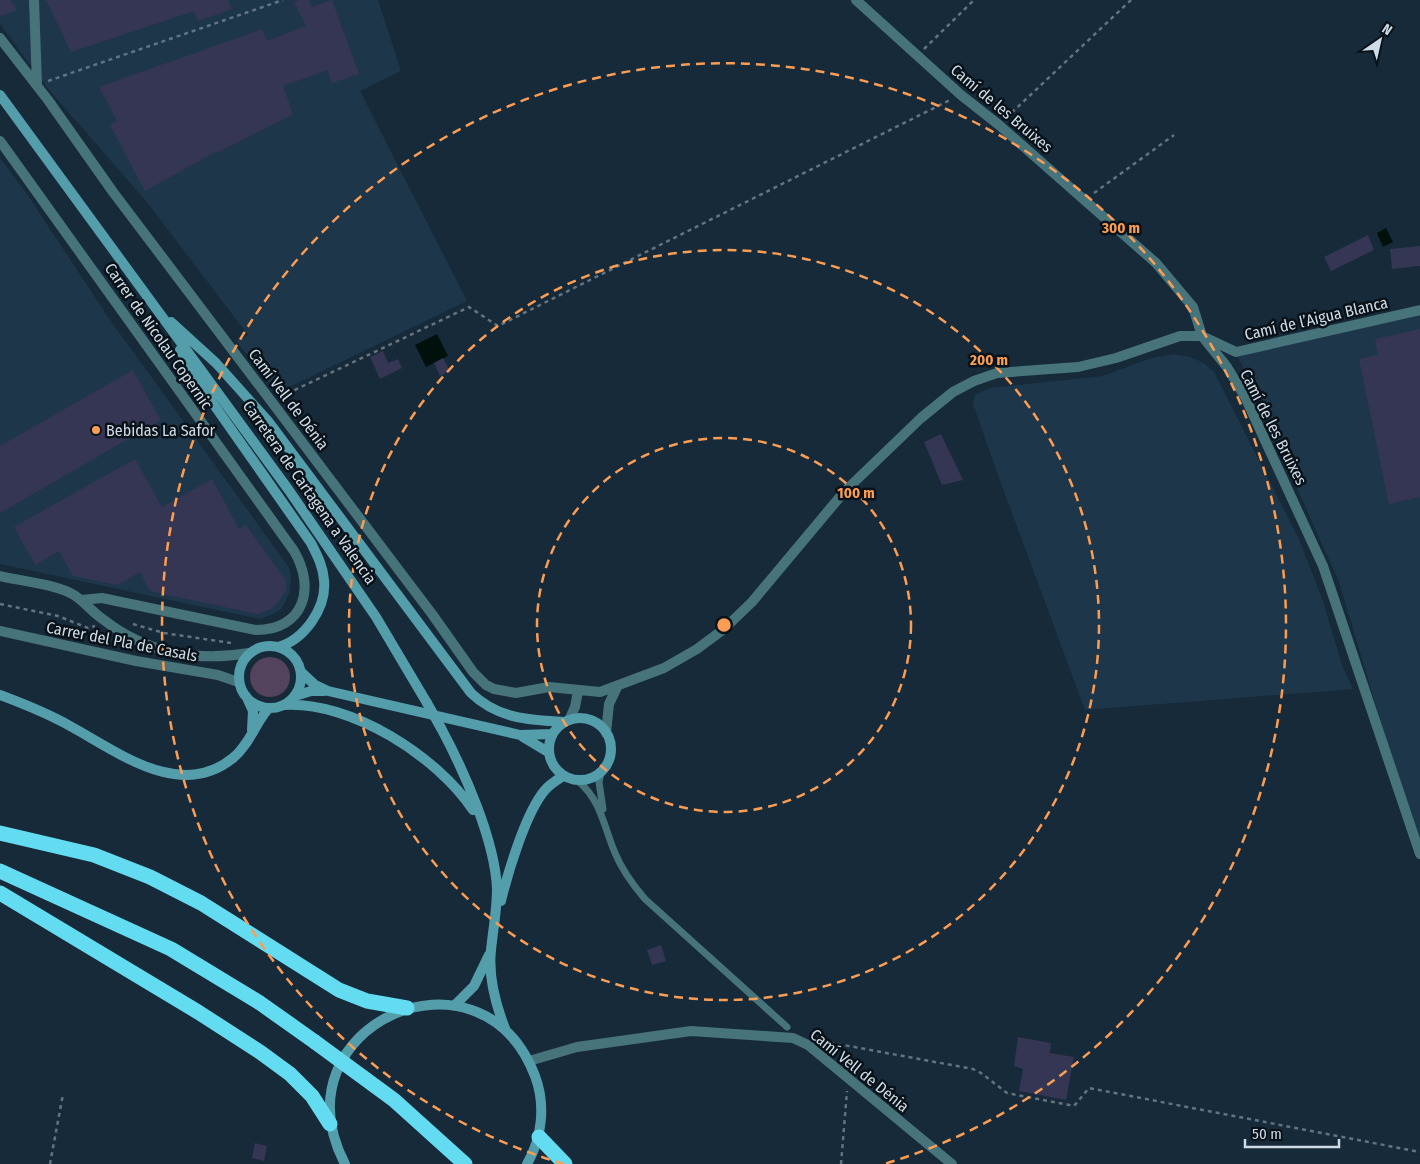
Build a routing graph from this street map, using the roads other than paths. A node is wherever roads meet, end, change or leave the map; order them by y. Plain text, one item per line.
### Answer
1 (34, 0) edge
2 (856, 0) edge
3 (0, 38) edge
4 (37, 85) junction
5 (0, 95) edge
6 (0, 141) edge
7 (157, 310) junction
8 (1420, 310) edge
9 (1202, 336) junction
10 (0, 576) edge
11 (81, 600) junction
12 (302, 605) joint
13 (0, 631) edge
14 (278, 647) junction
15 (249, 653) junction
16 (300, 672) junction
17 (238, 682) junction
18 (618, 685) junction
19 (328, 691) junction
20 (578, 691) junction
21 (600, 692) junction
22 (0, 695) edge
23 (295, 696) junction
24 (248, 700) junction
25 (284, 705) junction
26 (268, 709) junction
27 (607, 712) junction
28 (566, 721) junction
29 (606, 733) junction
30 (251, 734) junction
31 (552, 734) junction
32 (520, 735) junction
33 (548, 752) junction
34 (601, 772) junction
35 (563, 776) junction
36 (578, 781) junction
37 (605, 822) junction
38 (481, 823) junction
39 (0, 834) edge
40 (1420, 854) edge
41 (0, 871) edge
42 (0, 893) edge
43 (494, 926) junction
44 (491, 952) junction
45 (454, 1006) junction
46 (407, 1008) junction
47 (787, 1027) dead end
48 (506, 1032) junction
49 (530, 1061) junction
50 (330, 1124) junction
51 (539, 1137) junction
52 (345, 1164) edge
53 (465, 1164) edge
54 (527, 1164) edge
55 (565, 1164) edge
56 (952, 1164) edge

1 - 4 street
2 - 9 street, Camí de les Bruixes
3 - 4 street, Camí Vell de Dénia
4 - 20 street, Camí Vell de Dénia
5 - 7 main road, Carretera de Cartagena a Valencia
6 - 12 street, Carrer de Nicolau Copernic
7 - 14 main road
7 - 28 main road
7 - 38 main road, Carretera de Cartagena a Valencia, bridge
8 - 9 street, Camí de l’Aigua Blanca
9 - 18 street, Camí de l’Aigua Blanca
9 - 40 street, Camí de les Bruixes
10 - 11 street, Carrer del Pla de Casals
11 - 12 street, Carrer del Pla de Casals
11 - 15 street, Carrer del Pla de Casals
13 - 17 street, Carrer del Pla de Casals
14 - 15 main road
14 - 16 main road
15 - 17 main road
16 - 19 main road
16 - 23 main road
17 - 24 main road
18 - 21 street, Camí de l’Aigua Blanca
18 - 27 street
19 - 23 main road
19 - 32 main road
20 - 21 street, Camí Vell de Dénia
20 - 28 street
21 - 27 street
22 - 30 main road
23 - 25 main road
24 - 26 main road
24 - 30 main road
25 - 26 main road
25 - 38 main road
26 - 30 main road
27 - 29 street
28 - 29 main road
28 - 31 main road
29 - 34 main road
31 - 32 main road
31 - 33 main road
32 - 33 main road
33 - 35 main road
34 - 36 main road
34 - 37 lane, Camí Vell de Dénia
35 - 36 main road
35 - 43 main road
36 - 37 lane, Camí Vell de Dénia
37 - 47 lane, Camí Vell de Dénia
38 - 43 main road, Carretera de Cartagena a Valencia
39 - 46 highway
41 - 53 highway, bridge
42 - 50 highway
43 - 44 main road, Carretera de Cartagena a Valencia
44 - 45 main road, Carretera de Cartagena a Valencia
44 - 48 main road, Carretera de Cartagena a Valencia
45 - 46 main road
45 - 48 main road
46 - 50 main road
48 - 49 main road
49 - 51 main road
49 - 56 street, Camí Vell de Dénia
50 - 52 main road
51 - 54 main road
51 - 55 highway

